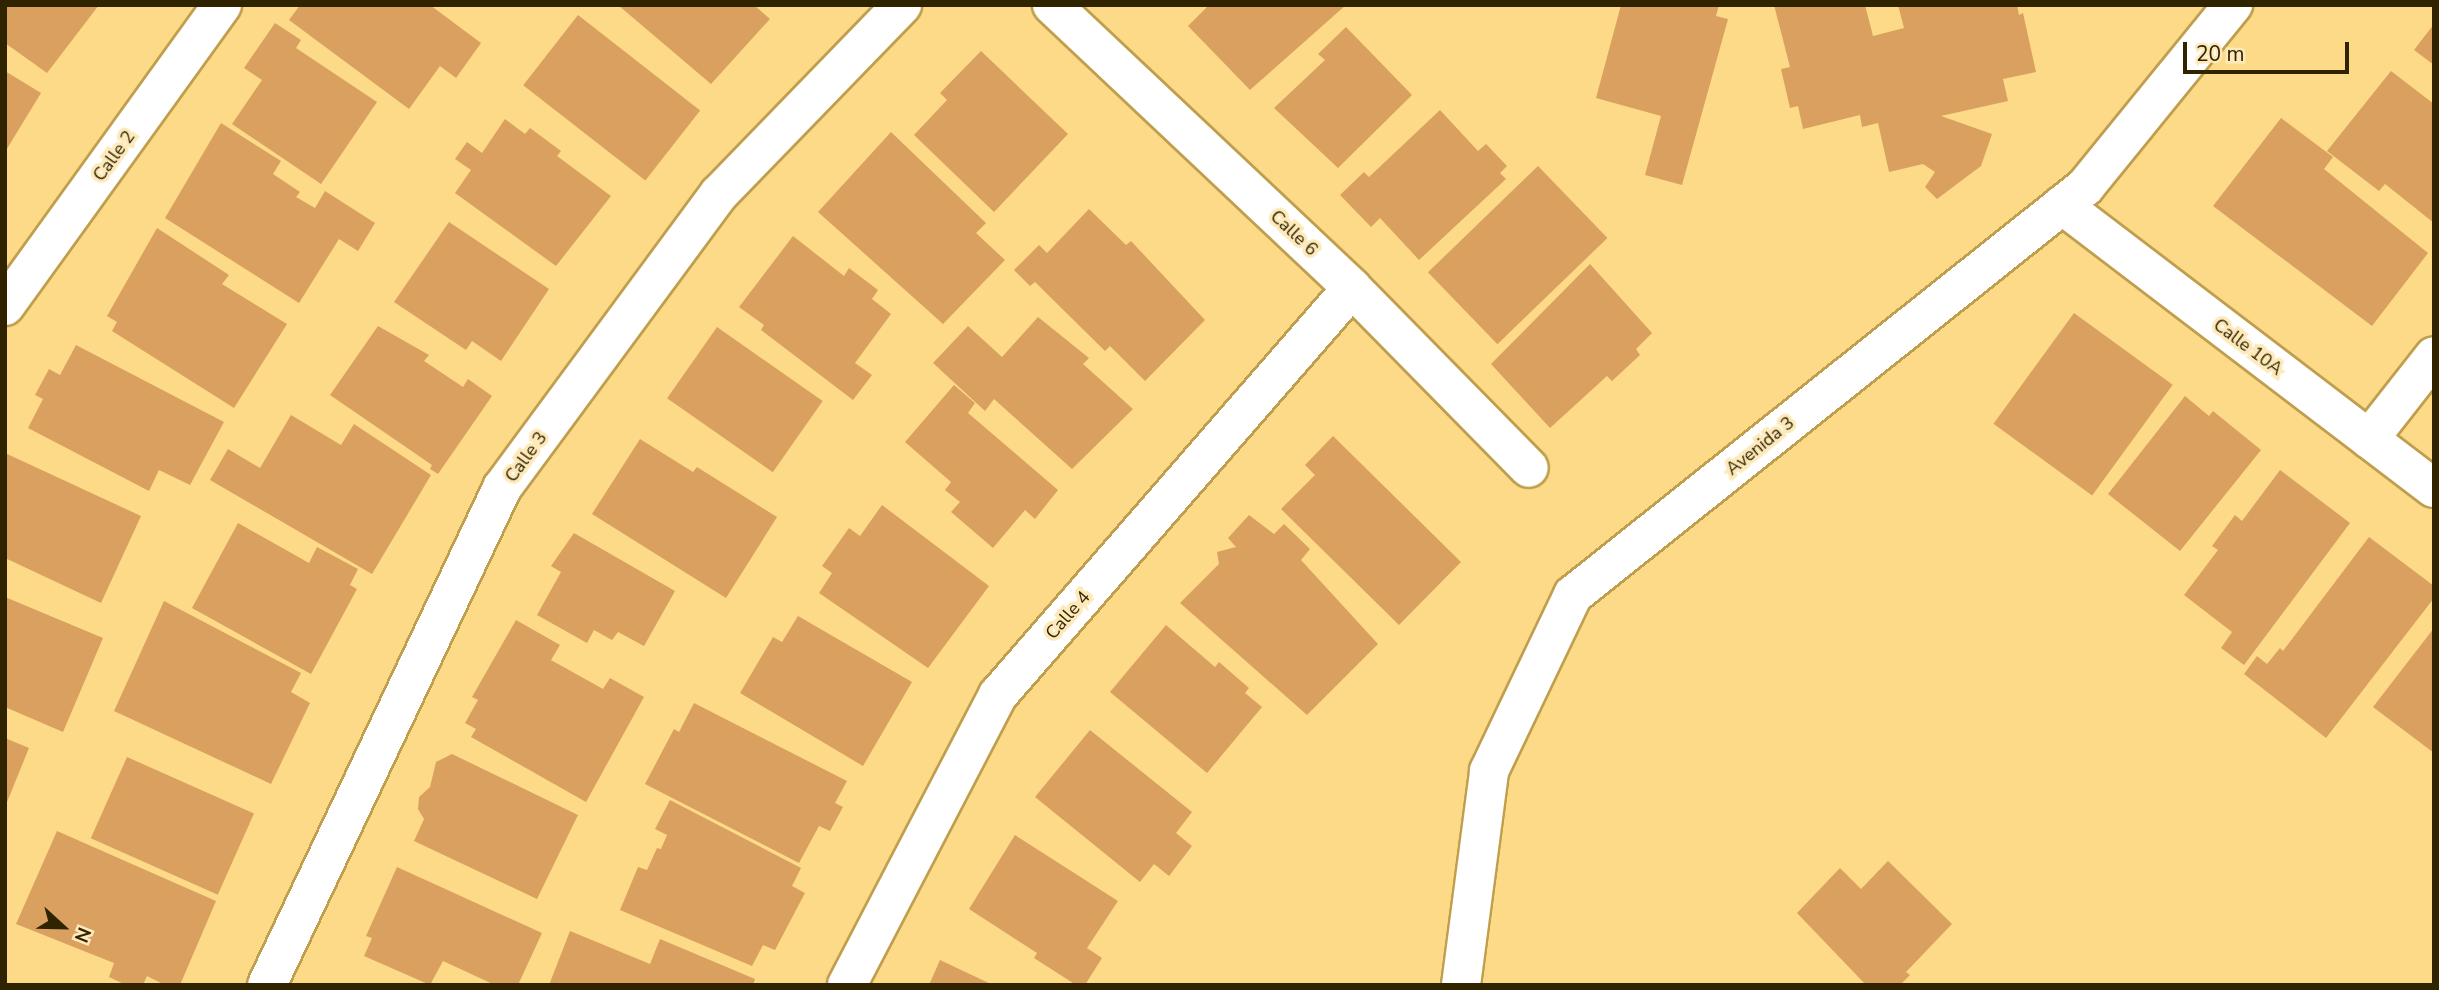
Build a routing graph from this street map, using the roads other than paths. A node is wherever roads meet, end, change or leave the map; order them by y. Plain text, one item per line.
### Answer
1 (222, 5) edge
2 (902, 5) edge
3 (1052, 5) edge
4 (2233, 5) edge
5 (2063, 205) junction
6 (1352, 288) junction
7 (5, 306) edge
8 (2434, 356) edge
9 (2369, 439) junction
10 (1529, 468) dead end
11 (2434, 488) edge
12 (267, 985) edge
13 (847, 985) edge
14 (1461, 985) edge

1 - 7 street, Calle 2
2 - 12 street, Calle 3
3 - 6 street, Calle 6
4 - 5 street, Avenida 3
5 - 9 street, Calle 10A
5 - 14 street, Avenida 3
6 - 10 street, Calle 6
6 - 13 street, Calle 4
8 - 9 street
9 - 11 street, Calle 10A

